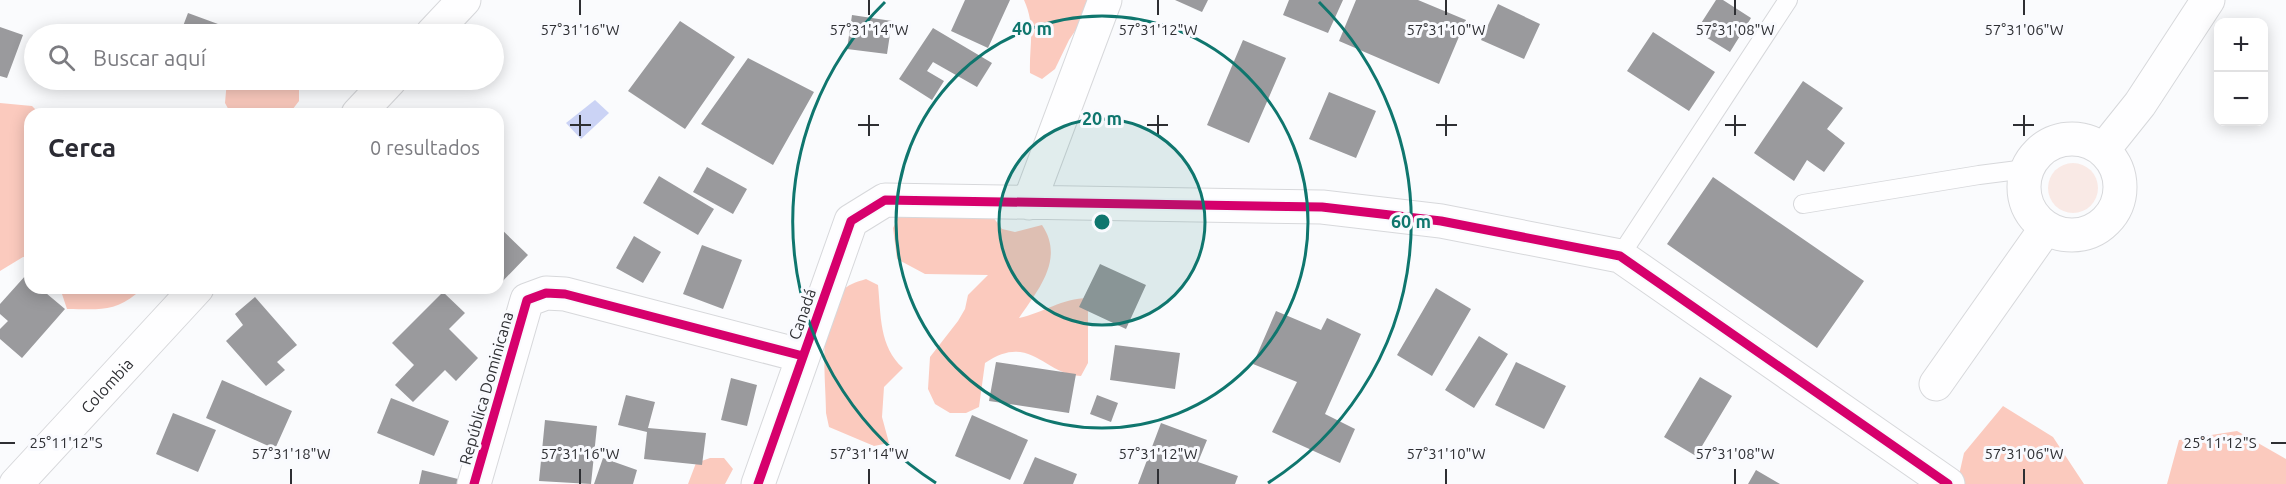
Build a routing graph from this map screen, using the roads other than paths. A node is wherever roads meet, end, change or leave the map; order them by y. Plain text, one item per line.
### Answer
1 (464, 0) edge
2 (1105, 0) edge
3 (1788, 0) edge
4 (2208, 0) edge
5 (441, 24) edge
6 (381, 90) edge
7 (364, 108) edge
8 (2104, 149) junction
9 (2026, 169) junction
10 (1029, 202) junction
11 (1803, 204) dead end
12 (2046, 228) junction
13 (1620, 256) junction
14 (191, 294) edge
15 (803, 356) junction
16 (1936, 384) dead end
17 (16, 484) edge
18 (474, 484) edge
19 (758, 484) edge
20 (1948, 484) edge

1 - 5 street
2 - 10 street
3 - 13 lane
4 - 8 street
6 - 7 street
8 - 9 street
8 - 12 street
9 - 11 lane
9 - 12 street
10 - 13 street
10 - 15 street, Canadá
12 - 16 street
13 - 20 street
14 - 17 street, Colombia
15 - 18 street, República Dominicana
15 - 19 street, Canadá

